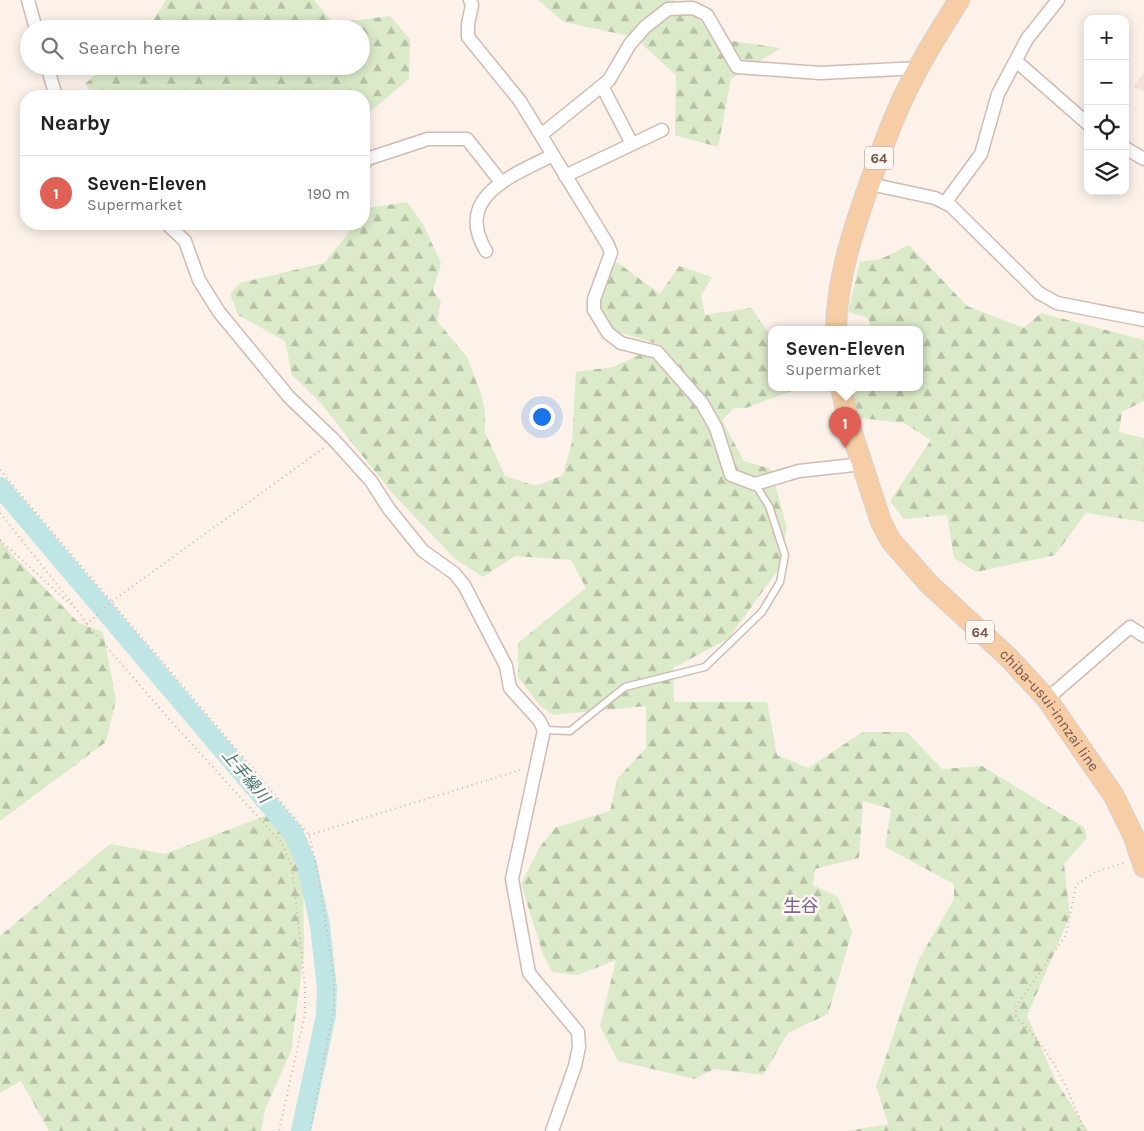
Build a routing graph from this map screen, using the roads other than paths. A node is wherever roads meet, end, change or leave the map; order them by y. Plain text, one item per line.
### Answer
1 (28, 0) edge
2 (470, 0) edge
3 (959, 0) edge
4 (1058, 0) edge
5 (34, 20) edge
6 (1016, 61) junction
7 (919, 68) junction
8 (50, 75) edge
9 (602, 86) junction
10 (54, 90) edge
11 (1084, 120) edge
12 (662, 130) dead end
13 (541, 135) junction
14 (632, 144) junction
15 (1128, 150) edge
16 (552, 155) junction
17 (370, 158) edge
18 (1144, 159) edge
19 (565, 176) junction
20 (501, 182) junction
21 (870, 184) junction
22 (945, 203) junction
23 (173, 230) edge
24 (486, 252) dead end
25 (1144, 320) edge
26 (836, 326) edge
27 (842, 391) edge
28 (863, 464) junction
29 (754, 484) junction
30 (1144, 636) edge
31 (1048, 699) junction
32 (544, 730) junction
33 (1143, 863) edge
34 (552, 1131) edge

1 - 5 street
2 - 13 street
3 - 7 main road, 64
4 - 6 street
6 - 11 street
6 - 22 street
7 - 9 street
7 - 21 main road, 64
8 - 10 street
9 - 13 street
9 - 14 street
12 - 14 street
13 - 16 street
14 - 19 street
15 - 18 street
16 - 19 street
16 - 20 street
17 - 20 street
19 - 29 street
20 - 24 street
21 - 22 street
21 - 26 main road, 64
22 - 25 street
23 - 32 street
27 - 28 main road, chiba-usui-innzai line / 64
28 - 29 street
28 - 31 main road, chiba-usui-innzai line / 64
29 - 32 lane
30 - 31 street
31 - 33 main road, chiba-usui-innzai line / 64
32 - 34 street

